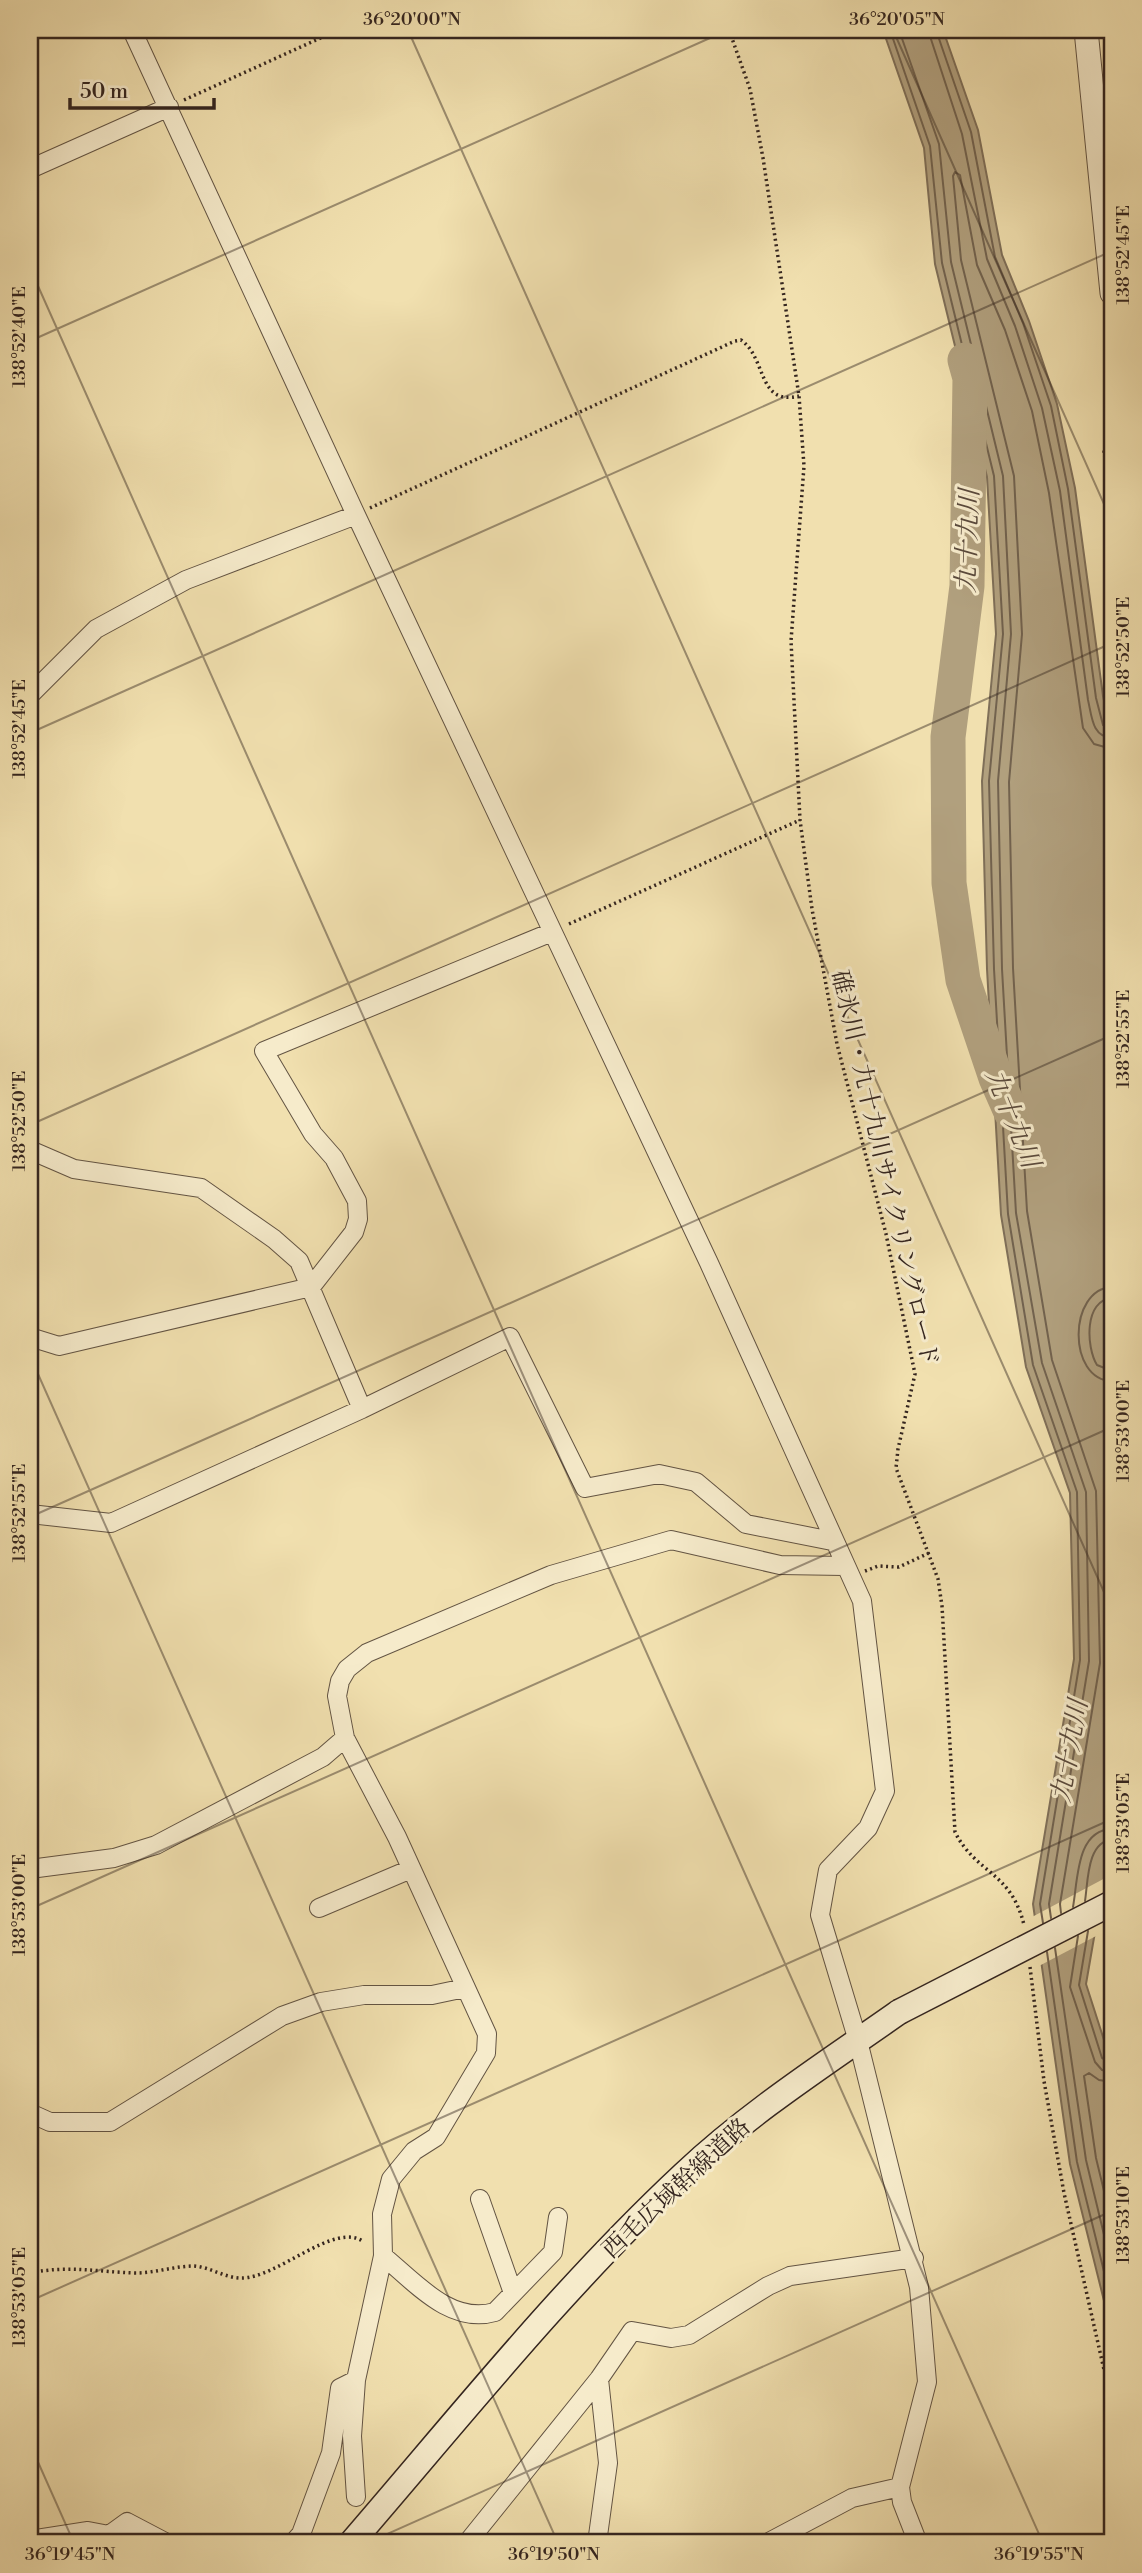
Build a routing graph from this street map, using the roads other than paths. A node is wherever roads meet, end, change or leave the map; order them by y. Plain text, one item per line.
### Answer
1 (132, 30) edge
2 (1086, 30) edge
3 (169, 107) junction
4 (30, 169) edge
5 (1112, 293) edge
6 (356, 515) junction
7 (30, 695) edge
8 (552, 932) junction
9 (30, 1150) edge
10 (311, 1287) junction
11 (30, 1337) edge
12 (362, 1409) junction
13 (30, 1514) edge
14 (832, 1541) junction
15 (847, 1572) junction
16 (345, 1738) junction
17 (30, 1869) edge
18 (411, 1869) junction
19 (1112, 1903) edge
20 (319, 1908) dead end
21 (465, 1988) junction
22 (858, 2041) junction
23 (30, 2113) edge
24 (480, 2199) dead end
25 (558, 2217) dead end
26 (383, 2256) junction
27 (914, 2258) junction
28 (513, 2293) junction
29 (599, 2379) junction
30 (356, 2380) junction
31 (900, 2487) junction
32 (356, 2497) dead end
33 (111, 2539) edge
34 (30, 2540) edge
35 (167, 2543) edge
36 (293, 2543) edge
37 (351, 2543) edge
38 (467, 2543) edge
39 (597, 2543) edge
40 (767, 2543) edge
41 (918, 2543) edge

1 - 3 street
2 - 5 street
3 - 4 street
3 - 6 street
6 - 7 street
6 - 8 street
8 - 10 street
8 - 14 street
9 - 10 street
10 - 11 street
10 - 12 street
12 - 13 street
12 - 14 street
14 - 15 street
15 - 16 street
15 - 22 street
16 - 17 street
16 - 18 street
18 - 20 street
18 - 21 street
19 - 22 main road, 西毛広域幹線道路, bridge
21 - 23 street
21 - 26 street
22 - 27 street
22 - 37 main road, 西毛広域幹線道路
24 - 28 street
25 - 28 street
26 - 28 street
26 - 30 street
27 - 29 street
27 - 31 street
29 - 38 street
29 - 39 street
30 - 32 street
30 - 36 street
31 - 40 street
31 - 41 street
33 - 34 street
33 - 35 street

